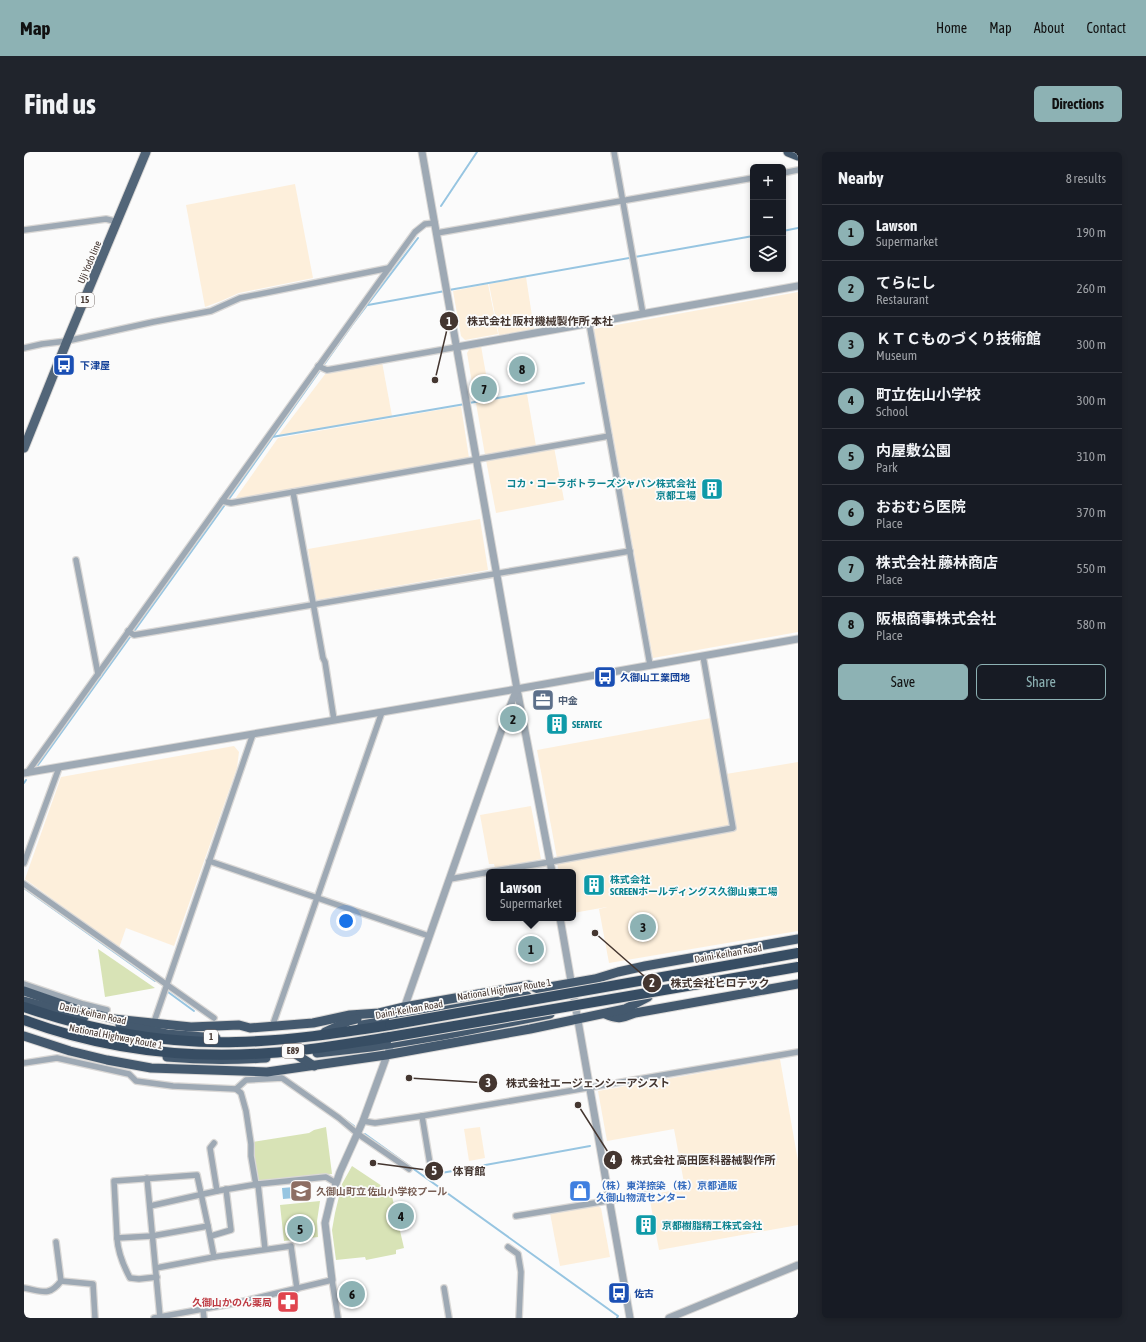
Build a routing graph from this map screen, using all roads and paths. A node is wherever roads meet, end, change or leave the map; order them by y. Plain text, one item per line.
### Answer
1 (146, 152) edge
2 (422, 152) edge
3 (614, 152) edge
4 (788, 152) edge
5 (798, 156) edge
6 (798, 170) edge
7 (786, 172) edge
8 (750, 179) edge
9 (623, 201) junction
10 (118, 222) junction
11 (434, 222) junction
12 (24, 230) edge
13 (437, 233) junction
14 (389, 268) junction
15 (798, 286) edge
16 (643, 314) junction
17 (589, 323) junction
18 (67, 341) junction
19 (457, 347) junction
20 (24, 348) edge
21 (318, 366) junction
22 (609, 436) junction
23 (24, 448) edge
24 (477, 459) junction
25 (293, 492) junction
26 (222, 501) junction
27 (630, 551) junction
28 (76, 560) dead end
29 (497, 573) junction
30 (313, 605) junction
31 (128, 631) junction
32 (798, 639) edge
33 (703, 656) junction
34 (650, 665) junction
35 (98, 674) junction
36 (517, 689) junction
37 (382, 712) junction
38 (334, 720) junction
39 (253, 734) junction
40 (59, 768) junction
41 (26, 773) edge
42 (209, 861) junction
43 (550, 862) junction
44 (24, 863) edge
45 (507, 869) edge
46 (551, 869) edge
47 (486, 872) edge
48 (450, 878) junction
49 (24, 884) edge
50 (317, 898) junction
51 (561, 921) edge
52 (428, 936) junction
53 (798, 939) edge
54 (798, 949) edge
55 (798, 953) edge
56 (798, 967) edge
57 (798, 971) edge
58 (618, 972) junction
59 (636, 980) junction
60 (24, 984) edge
61 (798, 984) edge
62 (167, 985) junction
63 (572, 987) junction
64 (538, 990) junction
65 (24, 991) edge
66 (648, 997) junction
67 (508, 999) junction
68 (24, 1001) edge
69 (24, 1007) edge
70 (404, 1007) junction
71 (107, 1010) dead end
72 (379, 1013) junction
73 (576, 1014) junction
74 (605, 1014) junction
75 (401, 1017) junction
76 (214, 1018) dead end
77 (24, 1020) edge
78 (514, 1021) junction
79 (154, 1022) junction
80 (24, 1024) edge
81 (272, 1027) junction
82 (250, 1028) junction
83 (530, 1029) junction
84 (325, 1032) junction
85 (167, 1034) junction
86 (24, 1036) edge
87 (391, 1044) junction
88 (798, 1052) edge
89 (297, 1055) junction
90 (386, 1056) junction
91 (24, 1063) edge
92 (314, 1066) junction
93 (589, 1088) junction
94 (236, 1089) junction
95 (422, 1116) junction
96 (363, 1121) junction
97 (358, 1134) junction
98 (214, 1143) dead end
99 (409, 1169) dead end
100 (431, 1170) dead end
101 (148, 1178) junction
102 (336, 1183) junction
103 (257, 1185) junction
104 (226, 1190) junction
105 (217, 1191) junction
106 (202, 1194) junction
107 (649, 1194) dead end
108 (608, 1201) junction
109 (150, 1206) junction
110 (516, 1216) dead end
111 (208, 1226) junction
112 (152, 1236) junction
113 (210, 1236) junction
114 (117, 1238) junction
115 (56, 1242) dead end
116 (508, 1247) dead end
117 (265, 1249) junction
118 (214, 1257) junction
119 (798, 1265) edge
120 (156, 1268) junction
121 (157, 1277) junction
122 (332, 1280) junction
123 (61, 1281) junction
124 (24, 1288) edge
125 (444, 1288) dead end
126 (297, 1289) junction
127 (203, 1310) junction
128 (157, 1317) edge
129 (95, 1318) edge
130 (204, 1318) edge
131 (338, 1318) edge
132 (449, 1318) edge
133 (519, 1318) edge
134 (630, 1318) edge
135 (669, 1318) edge

1 - 10 main road, Uji Yodo line / 15
2 - 11 street
3 - 9 street
4 - 5 highway
6 - 7 street
8 - 9 street
9 - 13 street
9 - 16 street
10 - 12 street
10 - 18 main road, Uji Yodo line / 15
11 - 13 street
11 - 14 street
13 - 19 street
14 - 18 street
14 - 21 street
15 - 16 street
16 - 17 street
17 - 19 street
17 - 22 street
18 - 20 street
18 - 23 main road, Uji Yodo line / 15
19 - 21 street
19 - 24 street
21 - 26 street
22 - 24 street
22 - 27 street
24 - 25 street
24 - 29 street
25 - 26 street
25 - 30 street
26 - 31 street
27 - 29 street
27 - 34 street
28 - 35 street
29 - 30 street
29 - 36 street
30 - 31 street
30 - 38 street
31 - 35 street
32 - 33 street
33 - 34 street
33 - 43 street
34 - 36 street
35 - 41 street
36 - 37 street
36 - 43 street
36 - 48 street
37 - 38 street
37 - 50 street
38 - 39 street
39 - 40 street
39 - 42 street
40 - 41 street
40 - 44 street
42 - 50 street
42 - 62 street
43 - 45 street
43 - 46 street
47 - 48 street
48 - 52 street
49 - 62 street
50 - 52 street
50 - 81 street
51 - 63 street
52 - 70 street
53 - 58 highway
54 - 59 highway, National Highway Route 1 / 1
55 - 69 highway, Daini-Keihan Road / E89, bridge
56 - 77 highway, E89, bridge
57 - 66 highway, National Highway Route 1
58 - 59 highway
58 - 63 highway
59 - 63 highway, National Highway Route 1 / 1
60 - 71 street
61 - 74 highway
62 - 76 street
62 - 79 street
63 - 64 highway
63 - 67 highway, National Highway Route 1 / 1
63 - 73 street
64 - 67 highway
64 - 70 highway
65 - 79 highway
66 - 73 highway, National Highway Route 1
66 - 74 highway
67 - 75 highway, National Highway Route 1 / 1
68 - 85 highway, National Highway Route 1 / 1
70 - 72 highway
70 - 75 street
72 - 81 highway
72 - 84 highway
73 - 74 highway
73 - 78 highway, National Highway Route 1
73 - 83 highway
73 - 93 street
75 - 84 highway, National Highway Route 1 / 1
75 - 87 street
78 - 83 highway
78 - 87 highway, National Highway Route 1
79 - 82 highway
80 - 89 highway, National Highway Route 1
81 - 82 highway
82 - 85 highway
83 - 90 highway
84 - 85 highway, National Highway Route 1 / 1
86 - 92 highway
87 - 89 highway, National Highway Route 1
87 - 90 street
88 - 93 street
89 - 92 highway
90 - 92 highway
90 - 96 street
91 - 94 street
93 - 95 street
93 - 108 street
94 - 97 street
94 - 103 street
95 - 96 street
95 - 100 street
96 - 97 street
97 - 99 street
97 - 102 street
98 - 105 street
101 - 106 street
101 - 109 street
101 - 114 street
102 - 103 street
102 - 122 street
103 - 104 street
103 - 117 street
104 - 105 street
104 - 113 street
105 - 106 street
106 - 109 street
106 - 111 street
107 - 108 street
108 - 110 street
108 - 134 street
109 - 112 street
111 - 112 street
111 - 113 street
112 - 114 street
112 - 120 street
113 - 118 street
114 - 121 street
115 - 123 street
116 - 133 street
117 - 118 street
117 - 126 street
118 - 120 street
119 - 135 street
120 - 121 street
121 - 128 street
122 - 126 street
122 - 131 street
123 - 124 street
123 - 129 street
125 - 132 street
126 - 127 street
127 - 128 street
127 - 130 street

